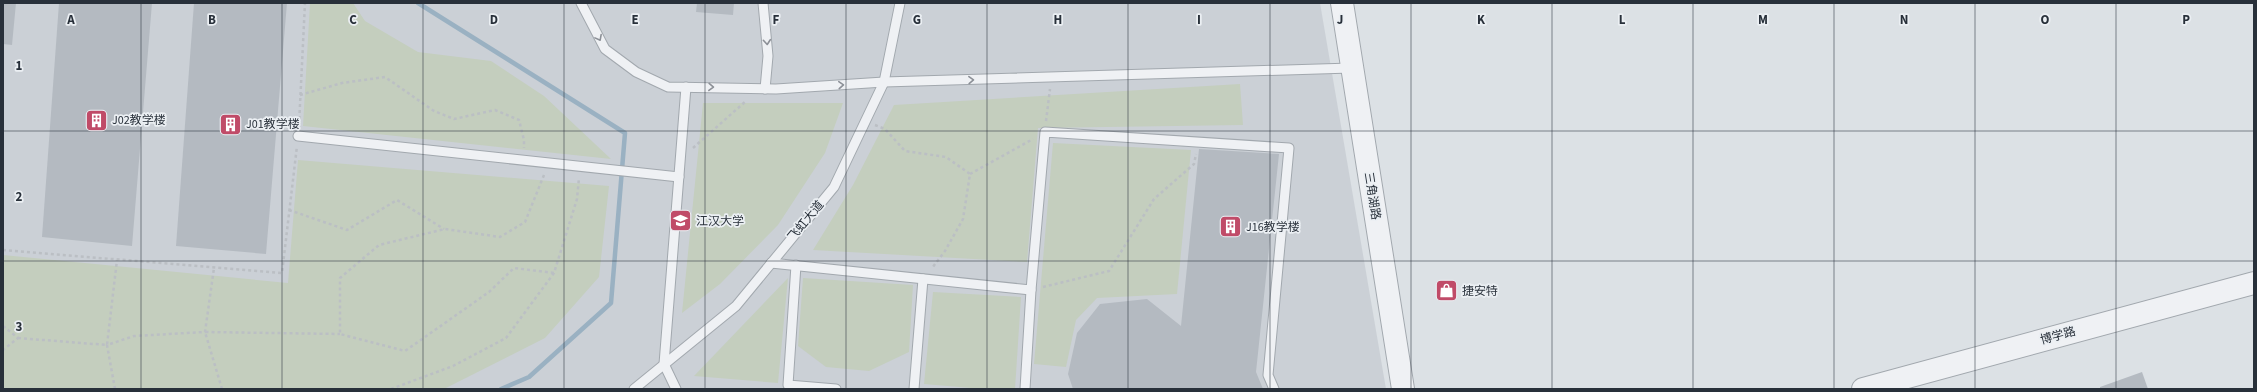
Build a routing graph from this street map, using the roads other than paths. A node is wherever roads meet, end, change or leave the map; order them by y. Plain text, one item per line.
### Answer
1 (581, 3) edge
2 (763, 3) edge
3 (900, 3) edge
4 (1342, 3) edge
5 (1351, 68) junction
6 (884, 82) junction
7 (686, 87) junction
8 (762, 89) junction
9 (298, 136) road end
10 (679, 177) junction
11 (772, 263) junction
12 (796, 265) junction
13 (923, 279) junction
14 (2254, 283) edge
15 (1030, 290) junction
16 (664, 364) junction
17 (634, 389) edge
18 (676, 389) edge
19 (836, 389) edge
20 (914, 389) edge
21 (1025, 389) edge
22 (1274, 389) edge
23 (1403, 389) edge
24 (1863, 389) edge

1 -> 7 lane
2 -> 8 lane
3 - 6 lane, 飞虹大道
4 - 5 street, 三角湖路
6 -> 5 lane
5 - 23 street, 三角湖路
8 -> 6 lane
6 - 11 lane, 飞虹大道
7 -> 8 lane
7 - 10 lane
9 - 10 lane
10 - 16 lane
11 - 12 lane
11 - 16 lane, 飞虹大道
12 - 13 lane
12 - 19 lane
13 - 15 lane
13 - 20 lane
14 - 24 street, 博学路
15 - 21 lane
15 - 22 lane
16 - 17 lane, 飞虹大道
16 - 18 lane

